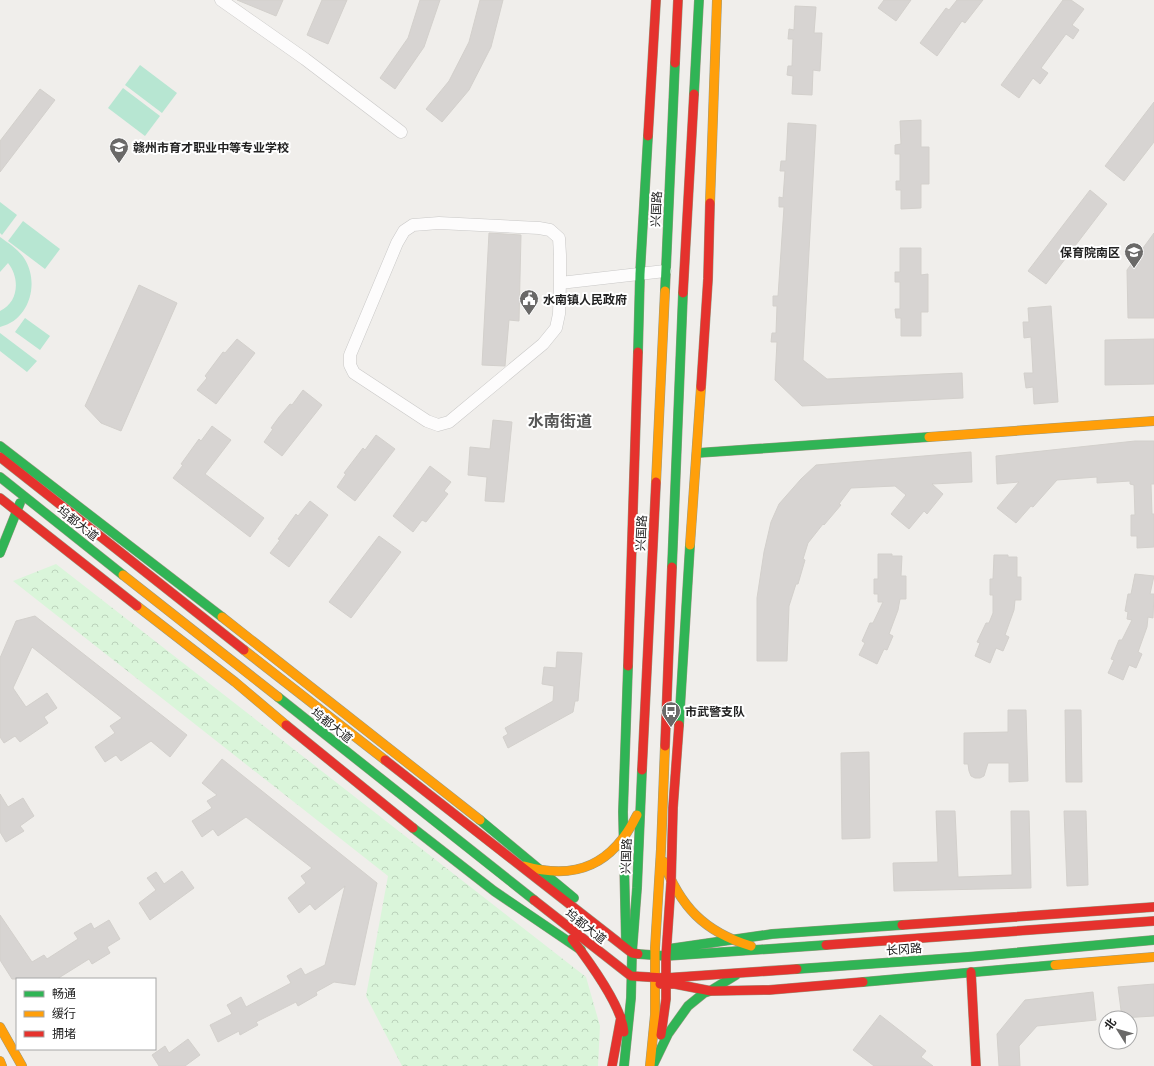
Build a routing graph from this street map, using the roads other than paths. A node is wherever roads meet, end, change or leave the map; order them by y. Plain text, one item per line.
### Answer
1 (220, 0) edge
2 (656, 0) edge
3 (678, 0) edge
4 (699, 0) edge
5 (717, 0) edge
6 (401, 132) dead end
7 (665, 271) junction
8 (640, 274) junction
9 (560, 284) junction
10 (1154, 421) edge
11 (0, 446) edge
12 (697, 452) junction
13 (0, 457) edge
14 (10, 464) junction
15 (27, 478) junction
16 (2, 479) edge
17 (0, 491) edge
18 (22, 494) junction
19 (0, 498) edge
20 (17, 511) junction
21 (0, 553) edge
22 (640, 805) junction
23 (624, 839) junction
24 (661, 849) junction
25 (514, 862) junction
26 (542, 871) junction
27 (671, 883) junction
28 (522, 891) junction
29 (1154, 907) edge
30 (1154, 921) edge
31 (730, 939) junction
32 (1154, 940) edge
33 (629, 947) junction
34 (580, 948) junction
35 (761, 948) junction
36 (656, 952) junction
37 (666, 952) junction
38 (1154, 957) edge
39 (746, 972) junction
40 (971, 972) junction
41 (628, 977) junction
42 (655, 980) junction
43 (666, 981) junction
44 (711, 991) junction
45 (621, 1020) junction
46 (0, 1027) edge
47 (659, 1051) junction
48 (0, 1061) edge
49 (624, 1064) edge
50 (2, 1066) edge
51 (22, 1066) edge
52 (612, 1066) edge
53 (650, 1066) edge
54 (653, 1066) edge
55 (660, 1066) edge
56 (976, 1066) edge

1 - 6 street
2 - 8 main road
3 - 7 main road, 兴国路
4 - 24 main road
5 - 12 main road
7 - 8 street
7 - 22 main road, 兴国路
8 - 9 street
8 - 23 main road
9 - 9 street
10 - 12 main road
11 - 26 main road
12 - 27 main road
13 - 14 main road, 坞都大道
14 - 15 main road, 坞都大道
14 - 16 main road
15 - 18 main road
15 - 25 main road, 坞都大道
16 - 17 main road
16 - 18 main road, 坞都大道
18 - 20 main road
18 - 28 main road, 坞都大道
19 - 20 main road
20 - 21 main road
20 - 34 main road
22 - 23 main road
22 - 33 main road, 兴国路
23 - 26 main road
23 - 33 main road
24 - 27 main road
24 - 36 main road
25 - 26 main road
25 - 33 main road, 坞都大道
26 - 33 main road
27 - 31 main road
27 - 37 main road
28 - 34 main road
28 - 41 main road, 坞都大道
29 - 31 main road
30 - 35 main road, 长冈路
31 - 35 main road
31 - 37 main road
32 - 39 main road, 长冈路
33 - 36 main road
33 - 41 main road, 兴国路
34 - 41 main road
34 - 45 main road
35 - 37 main road, 长冈路
36 - 37 main road, 长冈路
36 - 42 main road
37 - 43 main road
38 - 40 main road
39 - 43 main road, 长冈路
39 - 44 main road
40 - 44 main road
40 - 56 main road
41 - 42 main road
41 - 45 main road
41 - 49 main road, 兴国路
42 - 43 main road, 长冈路
42 - 53 main road
43 - 44 main road
43 - 47 main road
44 - 47 main road
45 - 49 main road
45 - 52 main road
46 - 51 main road
47 - 54 main road
47 - 55 main road
48 - 50 main road

